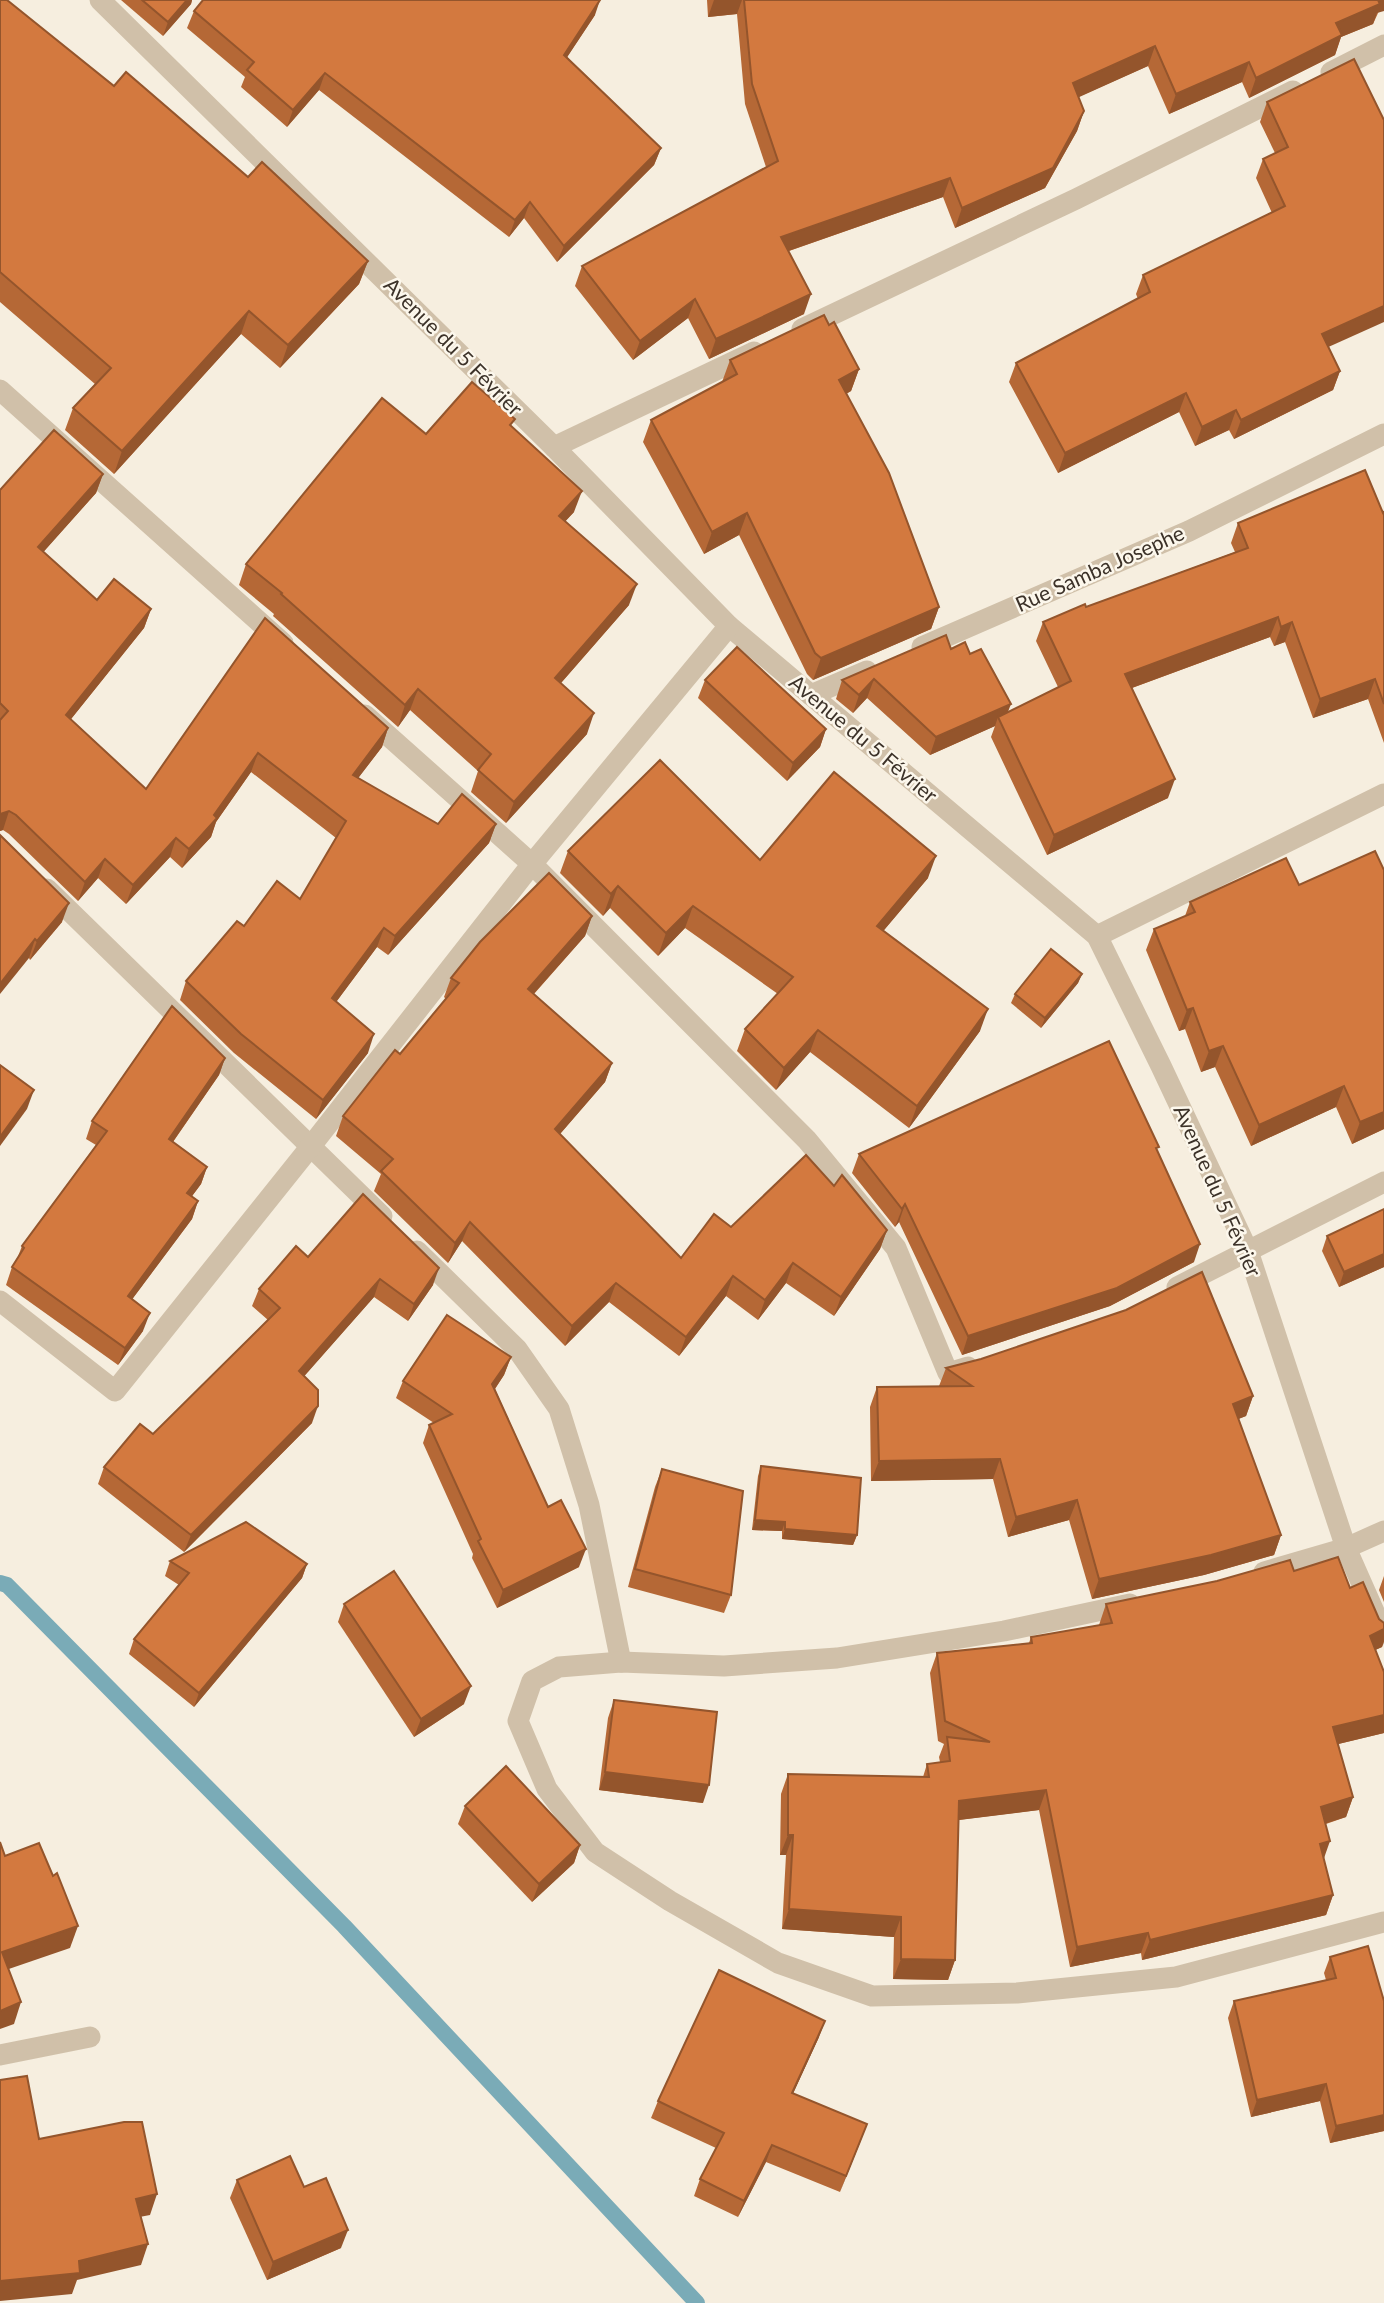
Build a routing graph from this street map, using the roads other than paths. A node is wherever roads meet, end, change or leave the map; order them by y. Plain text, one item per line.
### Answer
1 (100, 0) edge
2 (1384, 45) edge
3 (0, 390) edge
4 (1384, 435) edge
5 (554, 447) junction
6 (729, 626) junction
7 (302, 660) edge
8 (811, 695) junction
9 (354, 706) edge
10 (1384, 794) edge
11 (531, 864) junction
12 (29, 872) edge
13 (1097, 936) junction
14 (311, 1146) junction
15 (1384, 1182) edge
16 (1248, 1251) junction
17 (1163, 1294) edge
18 (0, 1301) edge
19 (982, 1363) edge
20 (1384, 1531) edge
21 (1346, 1548) junction
22 (1245, 1577) edge
23 (1153, 1600) edge
24 (1384, 1633) edge
25 (621, 1662) junction
26 (1384, 1922) edge
27 (90, 2037) dead end
28 (0, 2055) edge

1 - 5 street, Avenue du 5 Février
2 - 5 street
3 - 7 street
4 - 8 street, Rue Samba Josephe
5 - 6 street, Avenue du 5 Février
6 - 8 street, Avenue du 5 Février
6 - 11 street
8 - 13 street, Avenue du 5 Février
9 - 11 street
10 - 13 street
11 - 14 street
11 - 19 street
12 - 14 street
13 - 16 street, Avenue du 5 Février
14 - 18 street
14 - 25 street
15 - 16 street
16 - 17 street
16 - 21 street, Avenue du 5 Février
20 - 21 street
21 - 22 street
21 - 24 street, Avenue du 5 Février
23 - 25 street
25 - 26 street
27 - 28 street

